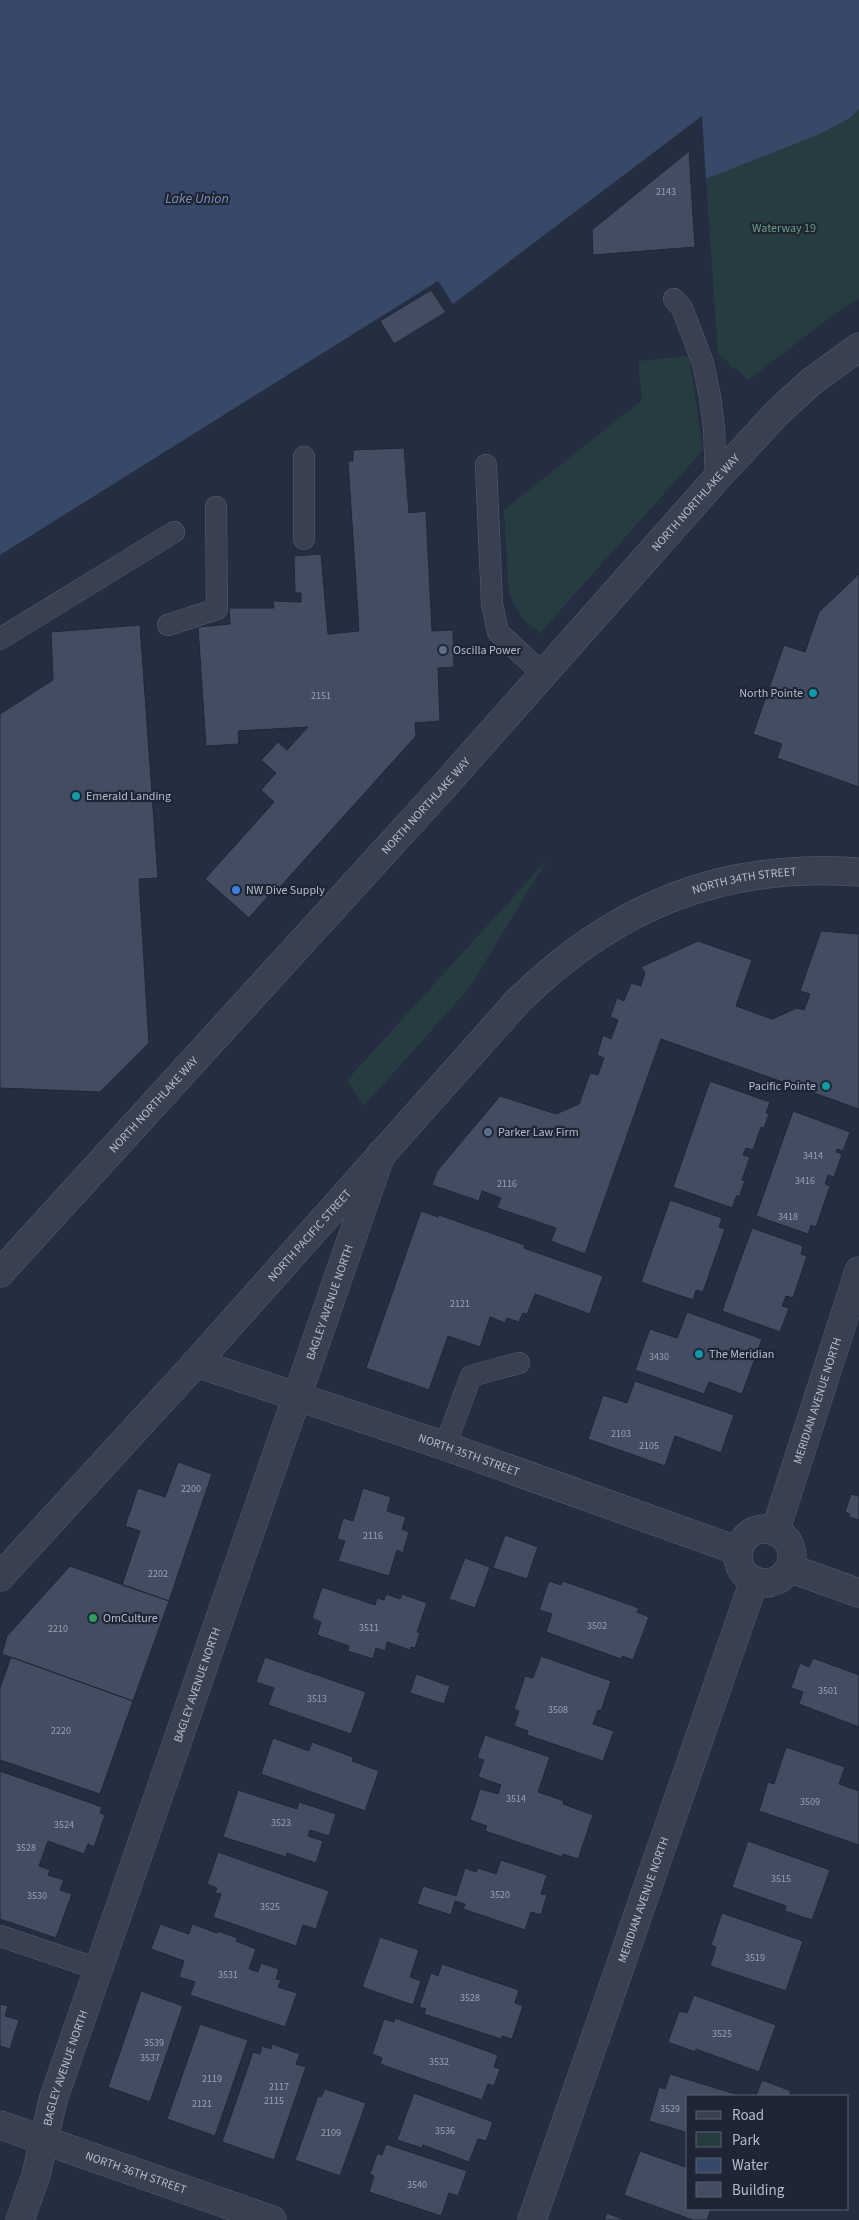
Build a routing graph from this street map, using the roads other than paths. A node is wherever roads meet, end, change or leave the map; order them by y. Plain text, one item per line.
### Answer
1 (674, 300) dead end
2 (859, 347) edge
3 (304, 457) dead end
4 (486, 465) dead end
5 (716, 479) junction
6 (216, 507) dead end
7 (174, 532) dead end
8 (304, 539) dead end
9 (168, 625) dead end
10 (0, 639) edge
11 (544, 675) junction
12 (859, 872) edge
13 (636, 913) joint
14 (382, 1153) junction
15 (859, 1271) edge
16 (0, 1273) edge
17 (196, 1363) junction
18 (519, 1363) dead end
19 (296, 1395) junction
20 (445, 1446) junction
21 (775, 1532) junction
22 (738, 1551) junction
23 (789, 1568) junction
24 (0, 1577) edge
25 (754, 1581) junction
26 (859, 1592) edge
27 (0, 1936) edge
28 (98, 1969) junction
29 (0, 2125) edge
30 (44, 2142) junction
31 (20, 2220) edge
32 (272, 2220) edge
33 (532, 2220) edge

1 - 5 lane
2 - 5 street, NORTH NORTHLAKE WAY
3 - 8 lane
4 - 11 lane
5 - 11 street, NORTH NORTHLAKE WAY
6 - 9 lane
7 - 10 lane
11 - 16 street, NORTH NORTHLAKE WAY
12 - 13 street, NORTH 34TH STREET
13 - 14 street, NORTH PACIFIC STREET
14 - 17 street, NORTH PACIFIC STREET
14 - 19 street, BAGLEY AVENUE NORTH
15 - 21 street, MERIDIAN AVENUE NORTH
17 - 19 street, NORTH 35TH STREET
17 - 24 street, NORTH PACIFIC STREET
18 - 20 lane
19 - 20 street, NORTH 35TH STREET
19 - 28 street, BAGLEY AVENUE NORTH
20 - 22 street, NORTH 35TH STREET
21 - 22 street
21 - 23 street
22 - 25 street
23 - 25 street
23 - 26 street
25 - 33 street, MERIDIAN AVENUE NORTH
27 - 28 lane
28 - 30 street, BAGLEY AVENUE NORTH
29 - 30 street, NORTH 36TH STREET
30 - 31 street, BAGLEY AVENUE NORTH
30 - 32 street, NORTH 36TH STREET

